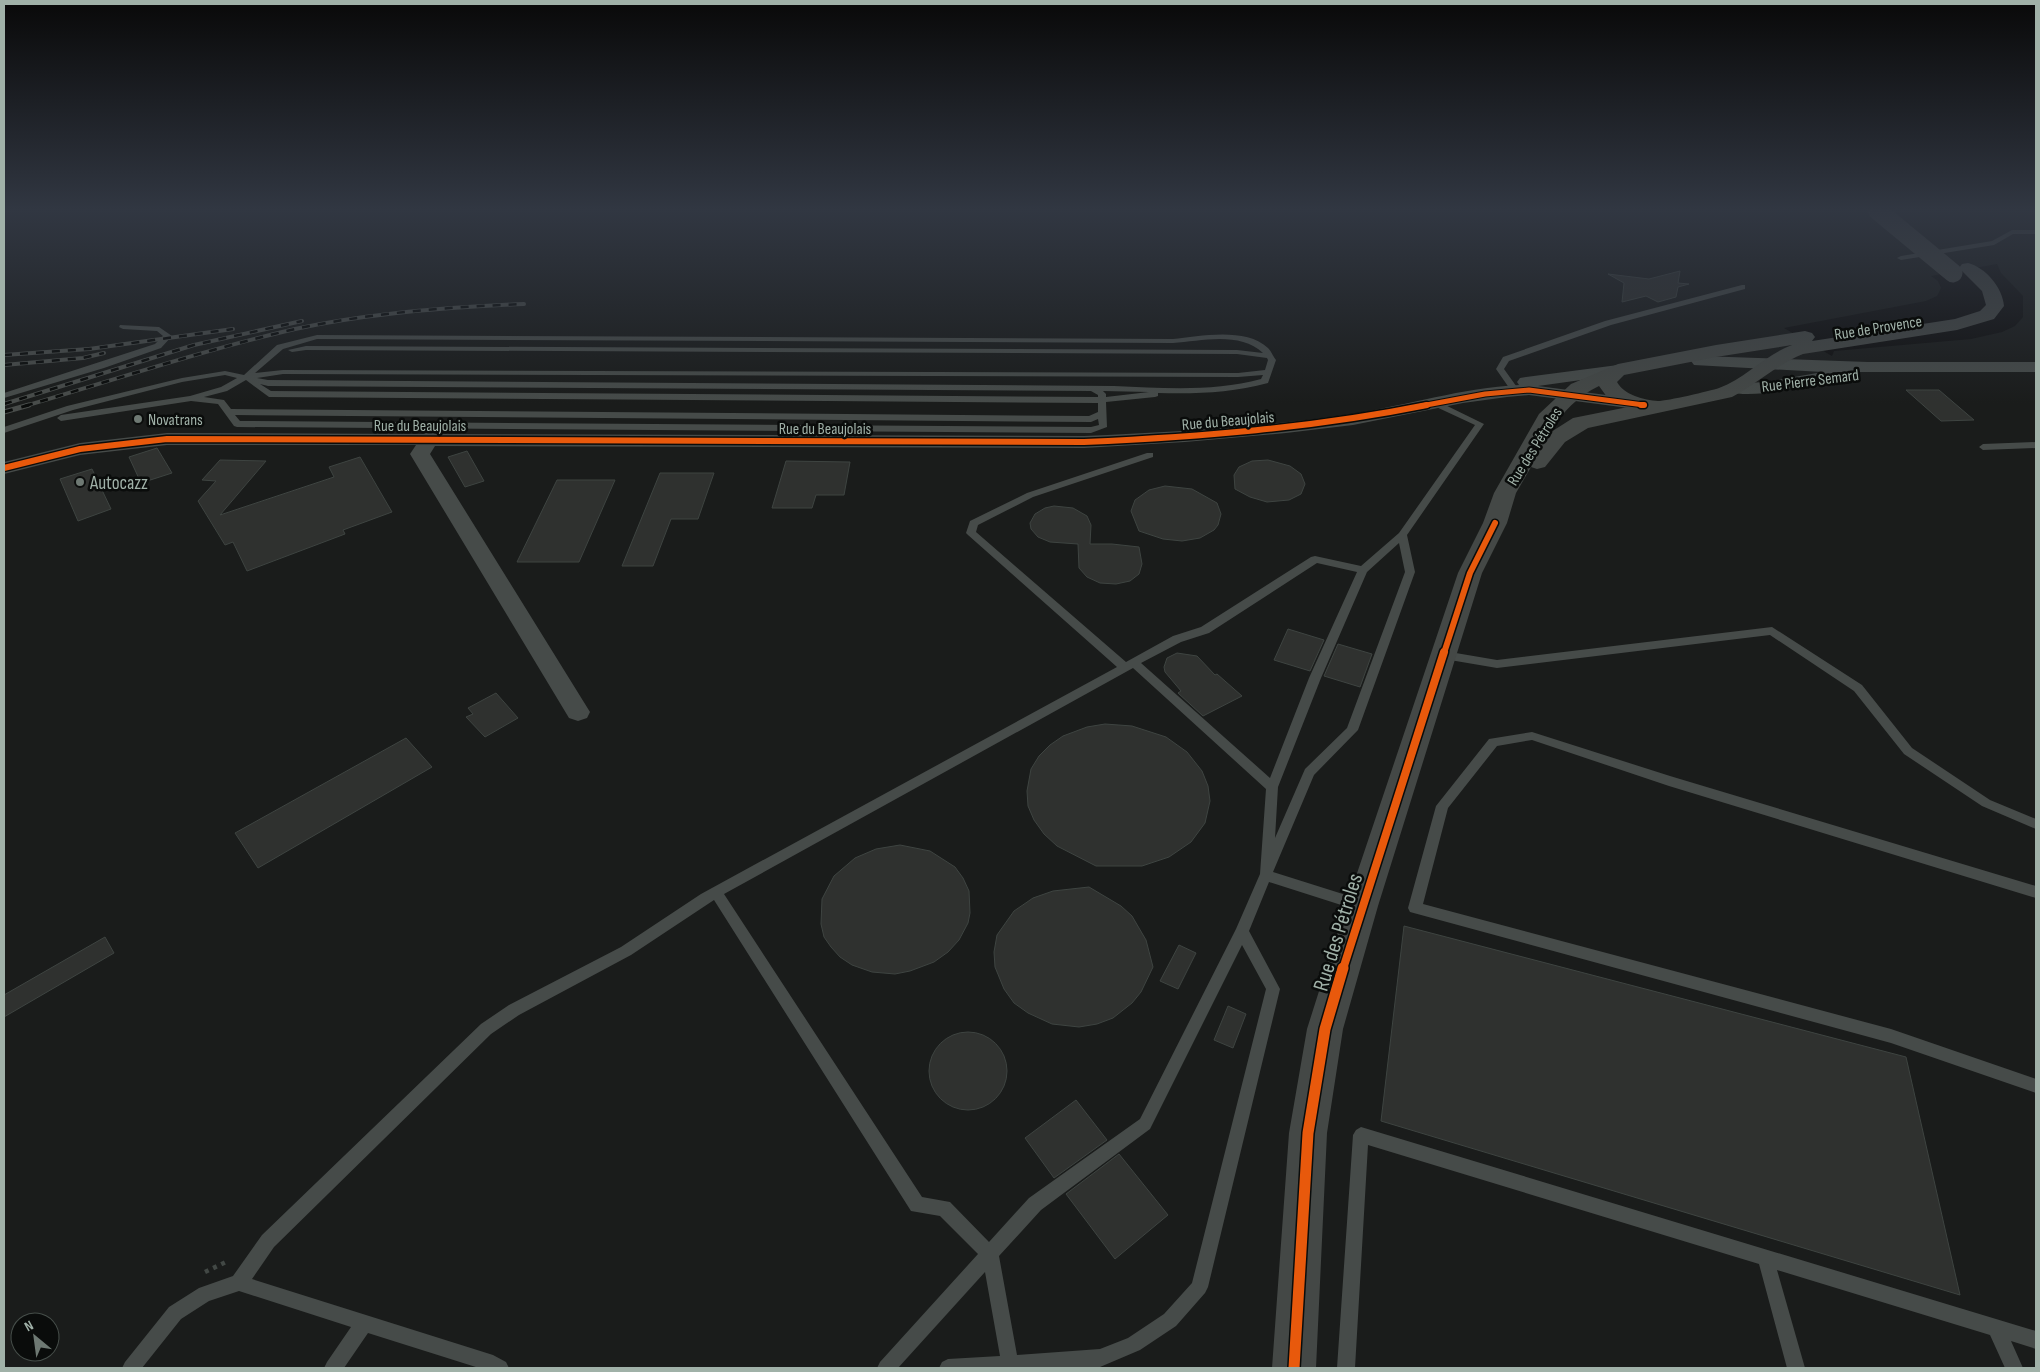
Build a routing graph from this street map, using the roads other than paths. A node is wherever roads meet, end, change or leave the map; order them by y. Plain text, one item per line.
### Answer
1 (1962, 275) edge
2 (1968, 275) edge
3 (1742, 287) dead end
4 (123, 327) dead end
5 (1799, 349) junction
6 (1270, 356) junction
7 (264, 359) junction
8 (1678, 359) junction
9 (1700, 361) junction
10 (1769, 364) junction
11 (1823, 366) junction
12 (2036, 366) edge
13 (1914, 369) junction
14 (1618, 370) junction
15 (1269, 372) junction
16 (246, 377) junction
17 (1513, 387) junction
18 (1093, 388) junction
19 (1735, 388) junction
20 (1184, 390) junction
21 (1568, 395) junction
22 (4, 396) edge
23 (191, 398) junction
24 (1103, 400) junction
25 (1434, 404) junction
26 (1651, 406) junction
27 (1550, 414) junction
28 (8, 429) edge
29 (430, 438) junction
30 (2036, 445) edge
31 (1983, 447) dead end
32 (1150, 455) dead end
33 (4, 468) edge
34 (1495, 523) junction
35 (1402, 535) junction
36 (1363, 570) junction
37 (1444, 655) junction
38 (1129, 665) junction
39 (578, 712) dead end
40 (1272, 787) junction
41 (2036, 824) edge
42 (1266, 876) junction
43 (2036, 892) edge
44 (716, 893) junction
45 (1362, 906) junction
46 (1242, 931) junction
47 (2036, 1086) edge
48 (990, 1254) junction
49 (1766, 1258) junction
50 (239, 1282) junction
51 (364, 1324) junction
52 (1996, 1328) junction
53 (2036, 1340) edge
54 (1011, 1366) edge
55 (131, 1368) edge
56 (334, 1368) edge
57 (500, 1368) edge
58 (886, 1368) edge
59 (948, 1368) edge
60 (1294, 1368) edge
61 (1346, 1368) edge
62 (1796, 1368) edge
63 (2014, 1368) edge

1 - 8 main road, Rue de Provence
2 - 5 main road, Rue de Provence
3 - 17 lane
4 - 22 lane
5 - 10 main road, Rue de Provence
5 - 11 street, Rue Pierre Semard
6 - 7 lane
6 - 7 lane
6 - 15 lane
7 - 16 lane
8 - 9 main road, Rue de Provence
8 - 14 main road, Rue de Provence
9 - 10 street, Rue Pierre Semard
9 - 19 main road, Rue de Provence
10 - 11 street, Rue Pierre Semard
10 - 19 main road, Rue de Provence
11 - 13 street, Rue Pierre Semard
12 - 13 street, Rue Pierre Semard
13 - 19 street, Rue Pierre Semard
14 - 17 street, Rue du Beaujolais
14 - 21 main road, Rue des Pétroles
14 - 26 main road
15 - 16 lane
15 - 20 lane
16 - 18 lane
16 - 23 lane
16 - 24 lane
16 - 28 lane
17 - 21 street, Rue du Beaujolais
17 - 25 street, Rue du Beaujolais
17 - 27 street
18 - 20 lane
18 - 24 lane
19 - 26 main road, Rue de Provence
20 - 24 lane
21 - 26 street, Rue du Beaujolais
21 - 27 main road, Rue des Pétroles
23 - 24 lane
23 - 28 lane
25 - 29 street, Rue du Beaujolais
25 - 35 lane
26 - 34 main road, Rue des Pétroles
27 - 34 main road, Rue des Pétroles
29 - 33 street, Rue du Beaujolais
29 - 39 street
30 - 31 lane
32 - 38 lane
34 - 37 main road, Rue des Pétroles
35 - 36 lane
35 - 42 lane
36 - 38 lane
36 - 40 lane
37 - 41 lane
37 - 45 main road, Rue des Pétroles
38 - 40 lane
38 - 44 lane
40 - 42 lane
42 - 45 lane
42 - 46 lane
43 - 47 lane
44 - 48 lane
44 - 50 lane
45 - 60 main road, Rue des Pétroles
46 - 48 lane
46 - 54 lane
48 - 54 lane
48 - 58 lane
49 - 52 lane
49 - 61 lane
49 - 62 lane
50 - 51 lane
50 - 55 lane
51 - 56 lane
51 - 57 lane
52 - 53 lane
52 - 63 lane
54 - 59 lane

